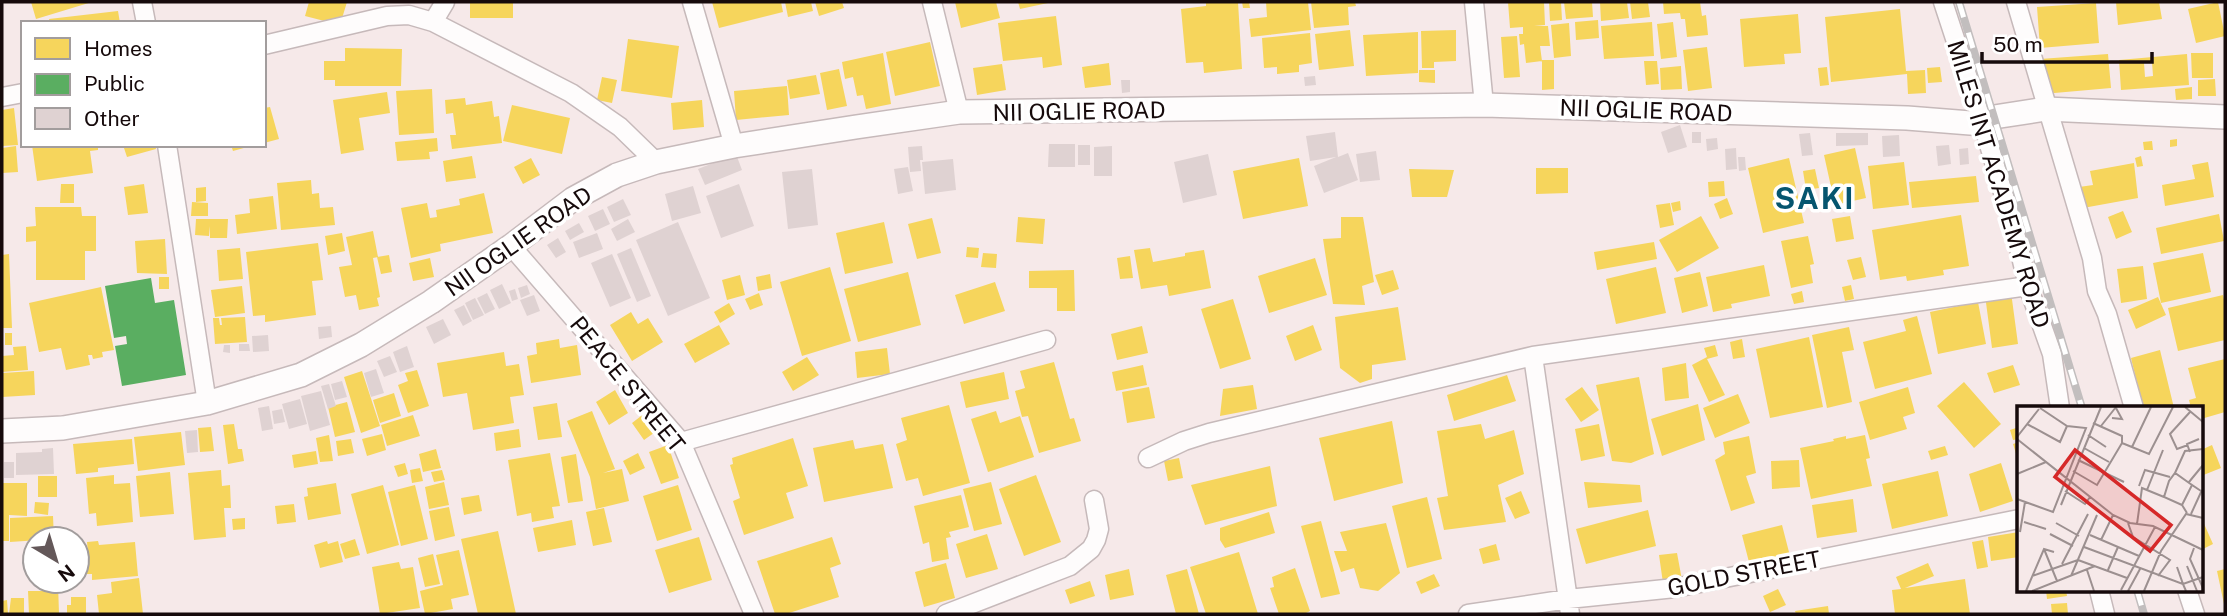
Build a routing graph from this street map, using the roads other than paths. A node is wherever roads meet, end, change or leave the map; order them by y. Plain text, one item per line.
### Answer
1 (142, 2) edge
2 (445, 2) edge
3 (692, 2) edge
4 (932, 2) edge
5 (1474, 2) edge
6 (1943, 2) edge
7 (2016, 2) edge
8 (146, 21) edge
9 (433, 22) junction
10 (266, 45) edge
11 (21, 93) edge
12 (2, 97) edge
13 (1484, 105) junction
14 (2046, 109) junction
15 (959, 112) junction
16 (2225, 117) edge
17 (1983, 124) junction
18 (734, 146) junction
19 (167, 147) edge
20 (656, 162) junction
21 (511, 246) junction
22 (2028, 286) junction
23 (1046, 340) dead end
24 (1533, 356) junction
25 (208, 403) junction
26 (2060, 406) edge
27 (2133, 406) edge
28 (2, 431) edge
29 (681, 442) junction
30 (1148, 458) dead end
31 (1094, 500) dead end
32 (2017, 519) edge
33 (2100, 592) edge
34 (2188, 592) edge
35 (1569, 607) edge
36 (754, 614) edge
37 (946, 614) edge
38 (1468, 614) edge
39 (2105, 614) edge
40 (2195, 614) edge

1 - 8 street
2 - 9 street
3 - 18 street
4 - 15 street
5 - 13 street
6 - 17 street, MILES INT ACADEMY ROAD
7 - 14 street
9 - 10 street
9 - 20 street
11 - 12 street
13 - 15 street, NII OGLIE ROAD
13 - 17 street, NII OGLIE ROAD
14 - 16 street, NII OGLIE ROAD
14 - 17 street, NII OGLIE ROAD
14 - 27 street
15 - 18 street, NII OGLIE ROAD
17 - 22 street, MILES INT ACADEMY ROAD
18 - 20 street, NII OGLIE ROAD
19 - 25 street
20 - 21 street, NII OGLIE ROAD
21 - 25 street, NII OGLIE ROAD
21 - 29 street, PEACE STREET
22 - 24 street
22 - 26 street, MILES INT ACADEMY ROAD
23 - 29 street
24 - 30 street
24 - 35 street
25 - 28 street, NII OGLIE ROAD
29 - 36 street, PEACE STREET
31 - 37 street
32 - 35 street, GOLD STREET
33 - 39 street
34 - 40 street
35 - 38 street, GOLD STREET

